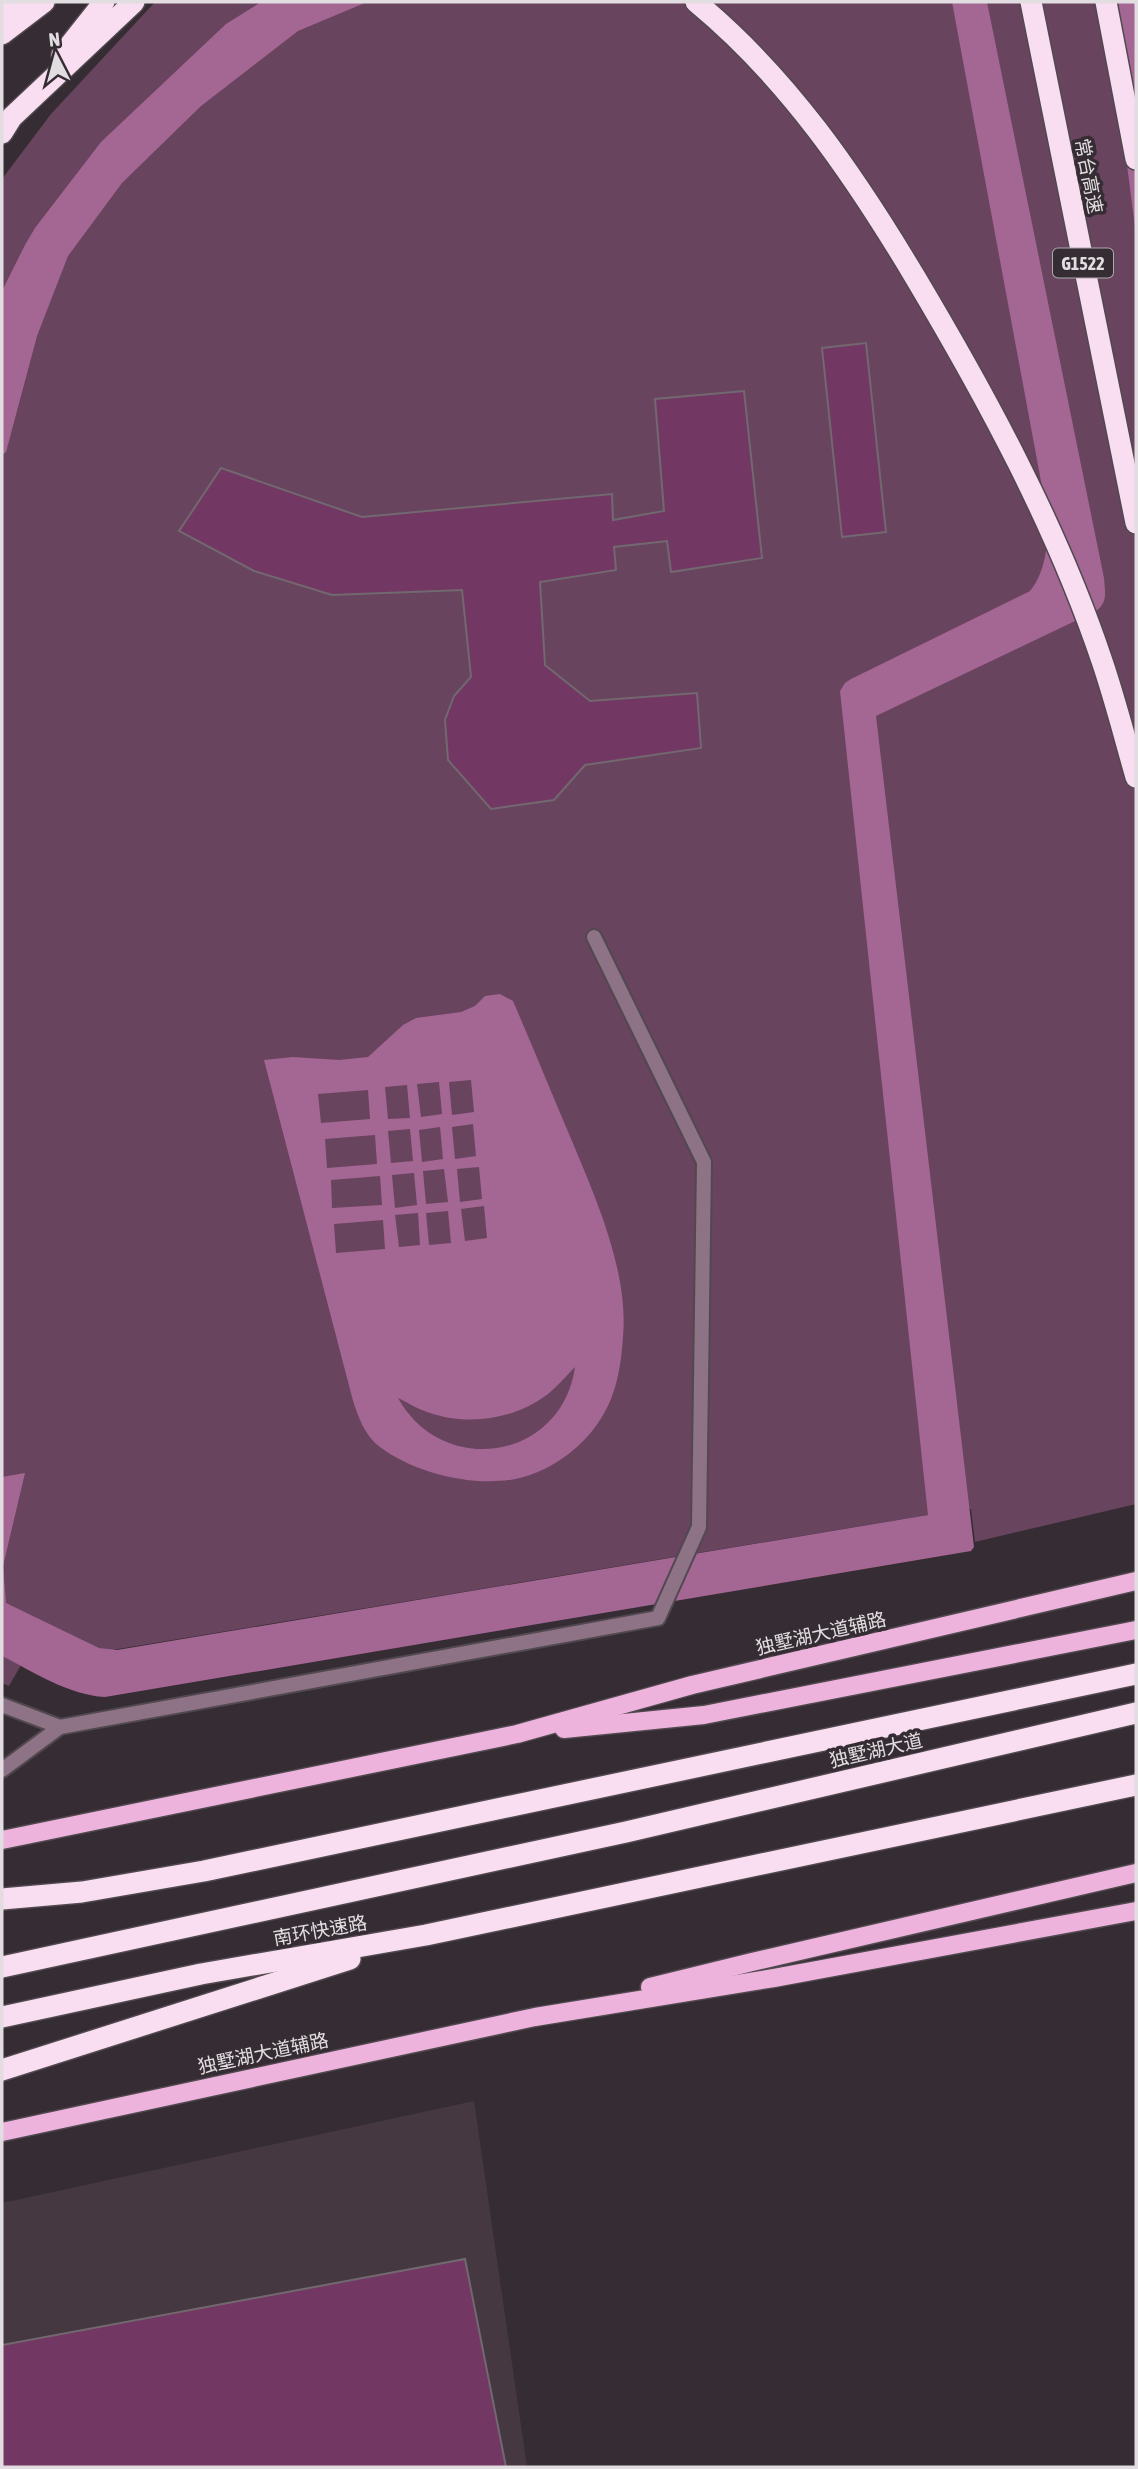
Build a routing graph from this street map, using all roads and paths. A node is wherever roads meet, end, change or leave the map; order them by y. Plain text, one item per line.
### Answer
1 (16, 2) edge
2 (44, 2) edge
3 (104, 2) edge
4 (134, 2) edge
5 (696, 2) edge
6 (1031, 2) edge
7 (1105, 2) edge
8 (2, 17) edge
9 (2, 34) edge
10 (7, 125) edge
11 (1136, 159) edge
12 (1136, 523) edge
13 (1136, 778) edge
14 (594, 937) dead end
15 (1136, 1581) edge
16 (1136, 1630) edge
17 (1136, 1674) edge
18 (2, 1705) edge
19 (1136, 1713) edge
20 (60, 1727) junction
21 (517, 1734) junction
22 (2, 1770) edge
23 (1136, 1785) edge
24 (626, 1832) joint
25 (2, 1840) edge
26 (1136, 1873) edge
27 (2, 1899) edge
28 (1136, 1912) edge
29 (426, 1935) junction
30 (2, 1967) edge
31 (2, 2017) edge
32 (534, 2017) junction
33 (2, 2070) edge
34 (2, 2132) edge

1 - 8 highway
2 - 9 highway
3 - 10 highway
4 - 10 highway
5 - 13 highway
6 - 12 highway, 常台高速 / G1522
7 - 11 highway
14 - 20 lane
15 - 21 main road, 独墅湖大道辅路
16 - 21 main road, 独墅湖大道辅路
17 - 27 highway
18 - 20 lane
19 - 24 highway, 独墅湖大道
20 - 22 lane
21 - 25 main road, 独墅湖大道辅路
23 - 29 highway, 南环快速路
24 - 30 highway, 南环快速路
26 - 32 main road, 独墅湖大道辅路
28 - 32 main road, 独墅湖大道辅路
29 - 31 highway, 南环快速路
29 - 33 highway
32 - 34 main road, 独墅湖大道辅路

